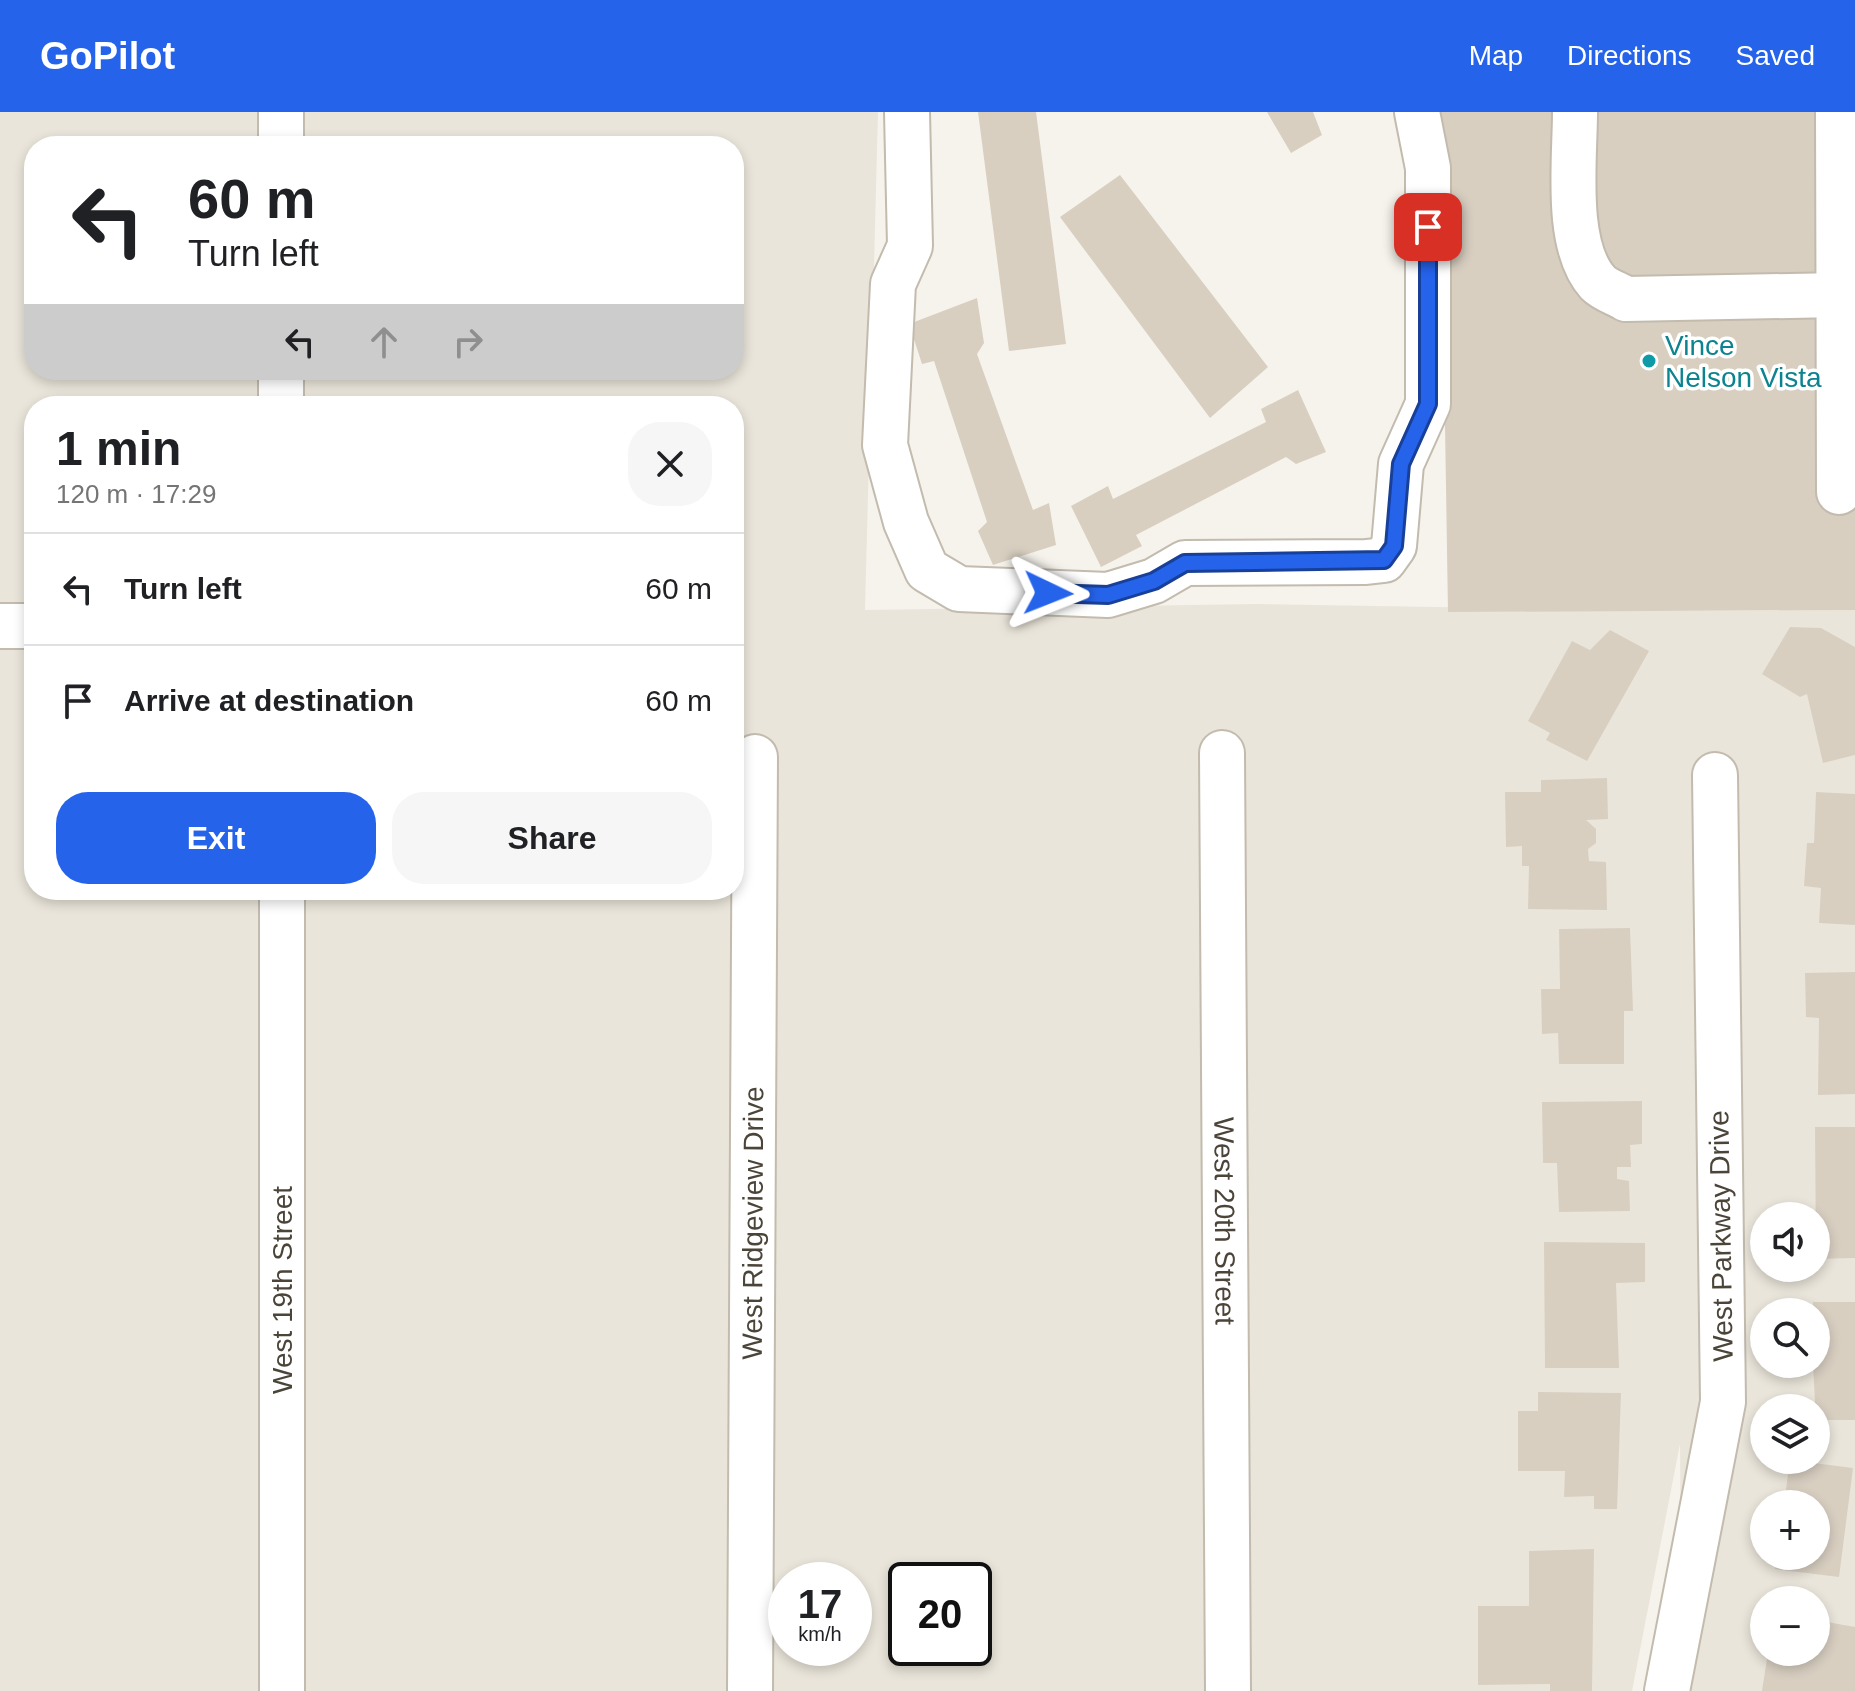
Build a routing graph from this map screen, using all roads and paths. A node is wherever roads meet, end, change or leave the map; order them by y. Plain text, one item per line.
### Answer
1 (281, 112) edge
2 (907, 112) edge
3 (1417, 112) edge
4 (1575, 112) edge
5 (1838, 112) edge
6 (281, 136) edge
7 (1839, 295) junction
8 (1839, 492) dead end
9 (0, 626) edge
10 (24, 626) edge
11 (1222, 753) dead end
12 (755, 757) dead end
13 (1715, 775) dead end
14 (282, 900) edge
15 (282, 1691) edge
16 (750, 1691) edge
17 (1228, 1691) edge
18 (1667, 1691) edge

1 - 6 street
2 - 3 street
4 - 7 street
5 - 7 street
7 - 8 street
9 - 10 street
11 - 17 street, West 20th Street
12 - 16 street, West Ridgeview Drive
13 - 18 street, West Parkway Drive
14 - 15 street, West 19th Street

